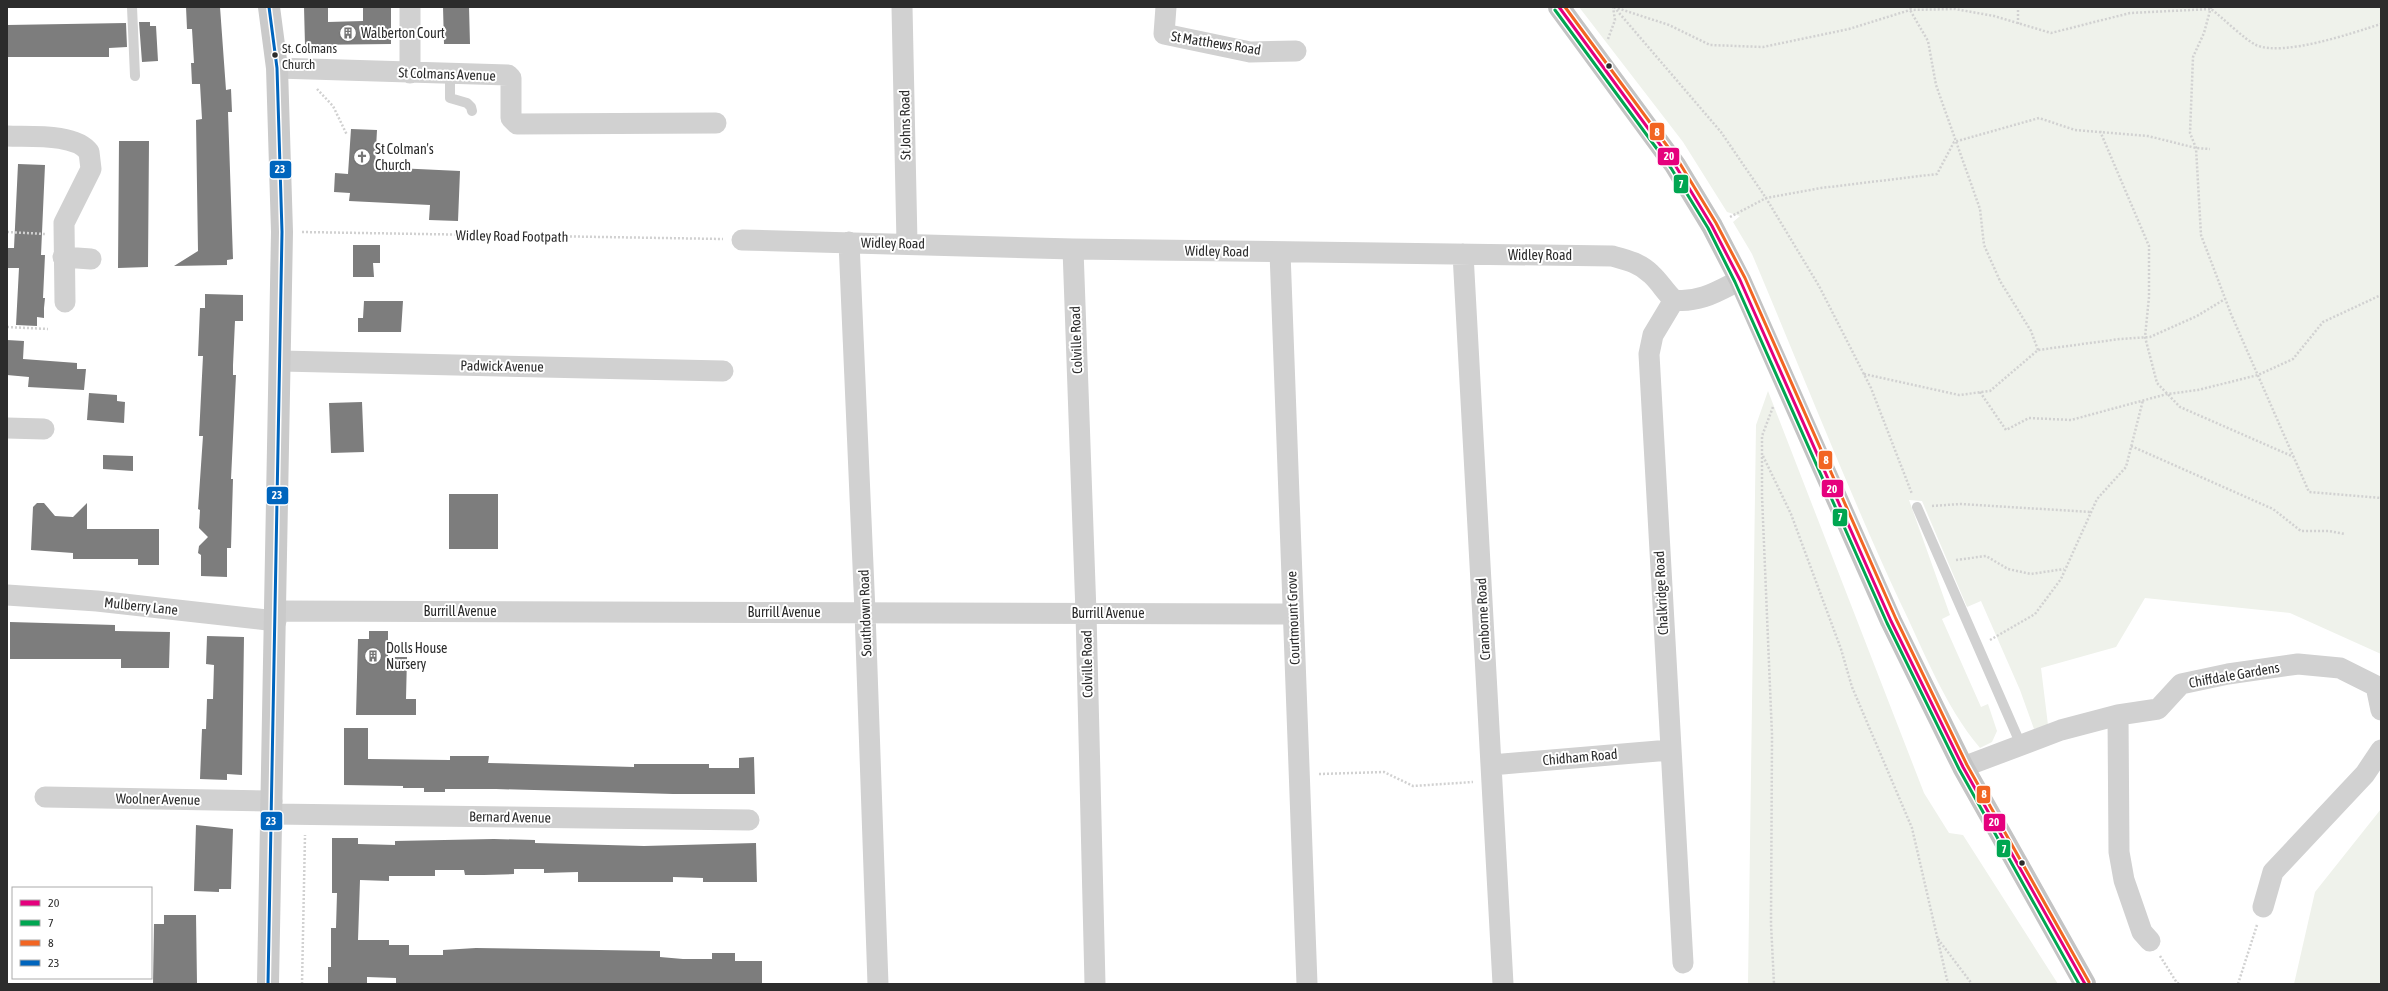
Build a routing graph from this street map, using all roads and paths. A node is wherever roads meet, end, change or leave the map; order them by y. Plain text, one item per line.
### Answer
1 (132, 7) edge
2 (269, 7) edge
3 (410, 7) edge
4 (902, 7) edge
5 (1166, 7) edge
6 (1559, 7) edge
7 (1613, 7) edge
8 (2018, 7) edge
9 (1910, 8) edge
10 (2211, 8) edge
11 (2018, 24) junction
12 (2381, 24) edge
13 (1296, 51) dead end
14 (1601, 61) junction
15 (286, 68) junction
16 (410, 73) junction
17 (450, 74) junction
18 (135, 76) dead end
19 (472, 112) dead end
20 (716, 124) dead end
21 (2100, 131) junction
22 (346, 135) dead end
23 (7, 136) edge
24 (1954, 142) junction
25 (2196, 148) junction
26 (2210, 149) dead end
27 (1766, 198) junction
28 (1712, 226) junction
29 (7, 232) edge
30 (282, 232) junction
31 (63, 235) junction
32 (742, 240) joint
33 (849, 242) junction
34 (907, 243) junction
35 (1073, 249) junction
36 (1280, 252) junction
37 (1464, 254) junction
38 (63, 257) junction
39 (90, 259) dead end
40 (1740, 280) junction
41 (2381, 295) edge
42 (2225, 299) junction
43 (1674, 300) junction
44 (65, 302) dead end
45 (7, 327) edge
46 (48, 329) dead end
47 (2145, 337) junction
48 (2038, 350) junction
49 (281, 361) junction
50 (723, 371) dead end
51 (1864, 374) junction
52 (2258, 375) junction
53 (1980, 392) junction
54 (2167, 394) junction
55 (1792, 395) junction
56 (2143, 400) junction
57 (7, 428) edge
58 (44, 429) dead end
59 (2131, 446) junction
60 (1762, 455) junction
61 (2294, 457) junction
62 (2381, 498) edge
63 (1917, 507) junction
64 (2091, 512) junction
65 (2345, 534) dead end
66 (1939, 561) junction
67 (2065, 569) junction
68 (7, 595) edge
69 (865, 612) junction
70 (1086, 613) junction
71 (1293, 614) junction
72 (276, 616) junction
73 (1977, 647) junction
74 (2381, 710) edge
75 (2118, 715) junction
76 (2021, 745) junction
77 (1670, 750) junction
78 (2381, 750) edge
79 (1962, 767) junction
80 (1491, 773) junction
81 (1298, 774) junction
82 (45, 796) dead end
83 (272, 808) junction
84 (306, 814) junction
85 (749, 820) dead end
86 (2262, 907) joint
87 (1936, 937) junction
88 (2150, 940) joint
89 (1683, 963) dead end
90 (268, 984) edge
91 (302, 984) edge
92 (878, 984) edge
93 (1095, 984) edge
94 (1307, 984) edge
95 (1503, 984) edge
96 (1774, 984) edge
97 (1948, 984) edge
98 (1972, 984) edge
99 (2085, 984) edge
100 (2181, 984) edge
101 (2238, 984) edge

1 - 18 lane
2 - 15 street
3 - 16 street
4 - 34 street, St Johns Road
5 - 13 street, St Matthews Road
6 - 14 main road
7 - 9 path
7 - 14 path
7 - 27 path
8 - 11 path
9 - 11 path
9 - 24 path
10 - 11 path
10 - 12 path
10 - 25 path
14 - 28 main road
15 - 16 street, St Colmans Avenue
15 - 22 path
15 - 30 street
16 - 17 street, St Colmans Avenue
17 - 19 lane
17 - 20 street, St Colmans Avenue
21 - 24 path
21 - 25 path
21 - 47 path
23 - 31 street
24 - 27 path
24 - 48 path
25 - 26 path
25 - 42 path
27 - 28 path
27 - 51 path
28 - 40 main road
29 - 31 path
30 - 32 path, Widley Road Footpath
30 - 49 street
31 - 38 street
32 - 33 street, Widley Road
33 - 34 street, Widley Road
33 - 69 street, Southdown Road
34 - 35 street, Widley Road
35 - 36 street, Widley Road
35 - 70 street, Colville Road
36 - 37 street, Widley Road
36 - 71 street, Courtmount Grove
37 - 43 street, Widley Road
37 - 80 street, Cranborne Road
38 - 39 street
38 - 44 street
40 - 43 street
40 - 55 main road
41 - 52 path
42 - 47 path
42 - 52 path
43 - 77 street, Chalkridge Road
45 - 46 path
47 - 48 path
47 - 54 path
48 - 53 path
49 - 50 street, Padwick Avenue
49 - 72 street
51 - 53 path
51 - 63 path
52 - 54 path
52 - 61 path
53 - 56 path
54 - 56 path
54 - 61 path
55 - 60 path
55 - 79 main road
56 - 59 path
57 - 58 street
59 - 64 path
59 - 65 path
60 - 87 path
60 - 96 path
61 - 62 path
63 - 64 path
63 - 66 lane
64 - 67 path
66 - 67 path
66 - 73 lane
67 - 73 path
68 - 72 street, Mulberry Lane
69 - 70 street, Burrill Avenue
69 - 72 street, Burrill Avenue
69 - 92 street, Southdown Road
70 - 71 street, Burrill Avenue
70 - 93 street, Colville Road
71 - 81 street, Courtmount Grove
72 - 83 street
73 - 76 lane
74 - 75 street, Chiffdale Gardens
75 - 76 street, Chiffdale Gardens
75 - 88 street
76 - 79 street, Chiffdale Gardens
77 - 80 street, Chidham Road
77 - 89 street, Chalkridge Road
78 - 86 street
79 - 99 main road
80 - 81 path
80 - 95 street, Cranborne Road
81 - 94 street, Courtmount Grove
82 - 83 street, Woolner Avenue
83 - 84 street, Bernard Avenue
83 - 90 street
84 - 85 street, Bernard Avenue
84 - 91 path
86 - 101 path
87 - 97 path
87 - 98 path
88 - 100 path

